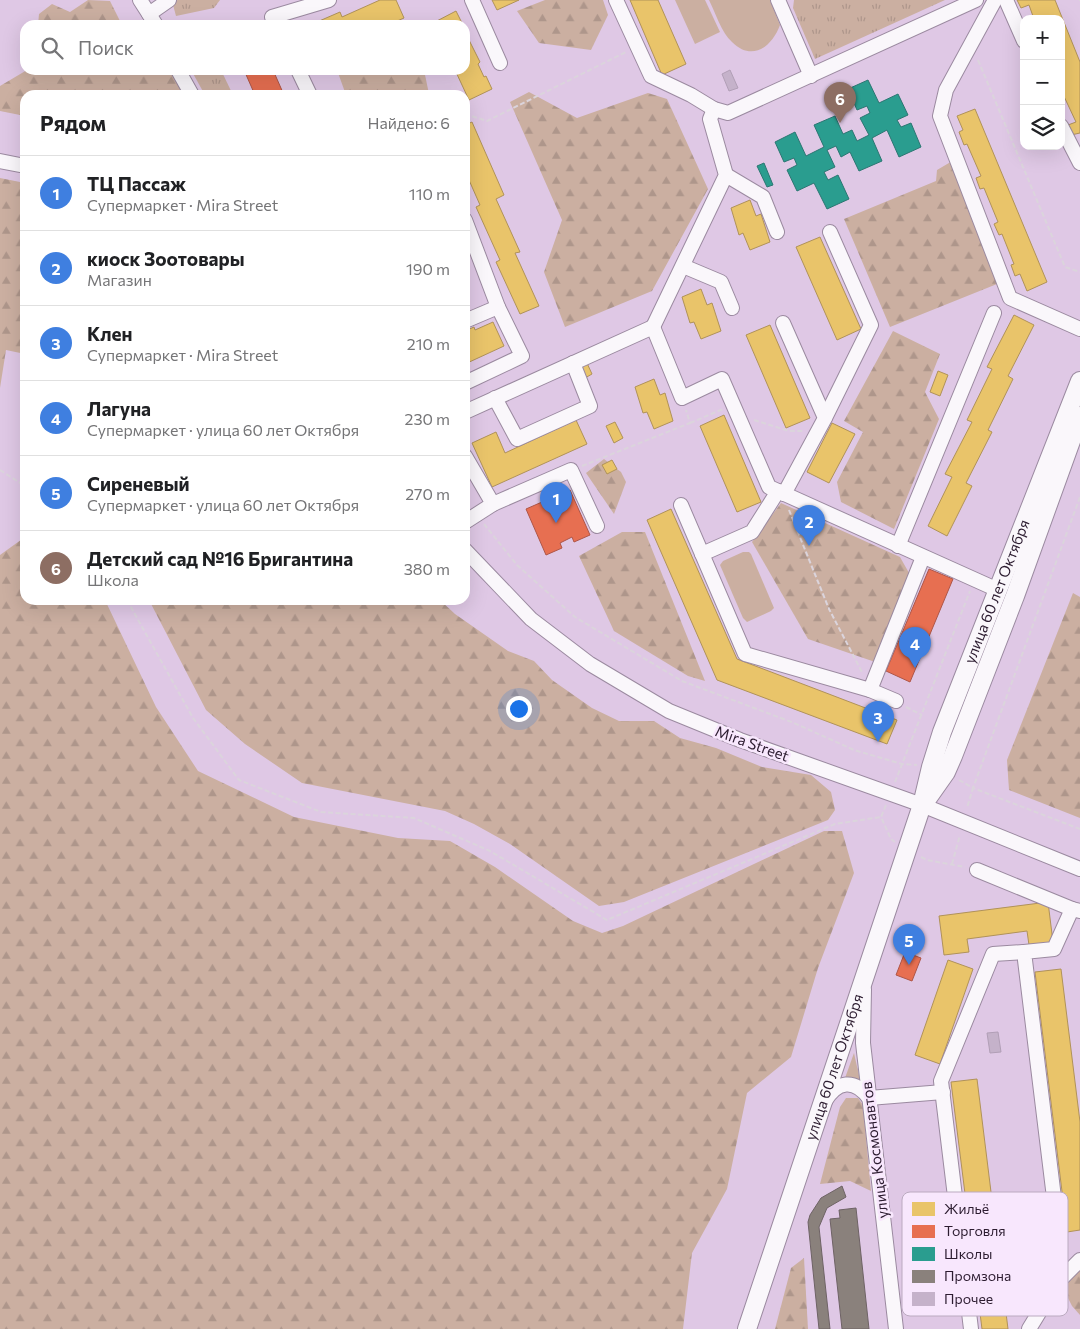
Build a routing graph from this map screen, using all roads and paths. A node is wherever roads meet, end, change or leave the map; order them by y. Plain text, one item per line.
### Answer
1 (140, 0) edge
2 (170, 0) edge
3 (329, 0) edge
4 (472, 0) edge
5 (616, 0) edge
6 (976, 0) edge
7 (995, 0) edge
8 (1006, 0) edge
9 (781, 1) edge
10 (152, 13) edge
11 (274, 20) edge
12 (1020, 32) edge
13 (971, 44) junction
14 (637, 46) junction
15 (500, 63) dead end
16 (181, 75) edge
17 (300, 75) edge
18 (811, 76) junction
19 (189, 90) edge
20 (308, 90) edge
21 (714, 109) junction
22 (470, 115) edge
23 (1065, 134) edge
24 (0, 161) edge
25 (1080, 164) edge
26 (20, 165) edge
27 (726, 175) junction
28 (777, 232) dead end
29 (830, 232) dead end
30 (470, 233) edge
31 (682, 266) junction
32 (1080, 272) edge
33 (498, 307) junction
34 (732, 308) dead end
35 (994, 313) dead end
36 (470, 319) edge
37 (783, 323) dead end
38 (653, 327) junction
39 (1080, 329) edge
40 (573, 363) junction
41 (470, 381) edge
42 (1080, 381) edge
43 (495, 398) junction
44 (682, 398) junction
45 (470, 410) edge
46 (734, 410) junction
47 (690, 423) junction
48 (821, 424) junction
49 (1078, 425) edge
50 (470, 465) edge
51 (0, 470) edge
52 (571, 470) junction
53 (20, 483) edge
54 (781, 492) junction
55 (1080, 497) edge
56 (493, 504) junction
57 (681, 505) dead end
58 (471, 518) edge
59 (597, 526) dead end
60 (898, 546) junction
61 (702, 554) junction
62 (470, 555) edge
63 (924, 557) junction
64 (998, 590) junction
65 (1015, 596) junction
66 (130, 605) edge
67 (870, 690) junction
68 (896, 701) joint
69 (922, 715) dead end
70 (938, 769) junction
71 (973, 788) junction
72 (922, 805) junction
73 (880, 818) dead end
74 (963, 821) junction
75 (1080, 829) edge
76 (952, 864) dead end
77 (1080, 869) edge
78 (977, 870) dead end
79 (1076, 910) edge
80 (1024, 952) junction
81 (865, 972) junction
82 (841, 1042) junction
83 (863, 1043) junction
84 (943, 1092) junction
85 (869, 1098) junction
86 (820, 1108) junction
87 (955, 1192) edge
88 (1053, 1192) edge
89 (1080, 1260) edge
90 (1068, 1272) edge
91 (969, 1316) edge
92 (1037, 1316) edge
93 (747, 1329) edge
94 (896, 1329) edge
95 (971, 1329) edge
96 (1029, 1329) edge

1 - 10 street
2 - 10 street
3 - 11 street
4 - 15 street
5 - 14 street
6 - 18 street
7 - 13 street
8 - 12 street
9 - 18 street
13 - 32 path
13 - 39 street
14 - 21 street
14 - 22 path
16 - 19 street
17 - 20 street
18 - 21 street
21 - 27 street
23 - 25 street
24 - 26 street
27 - 28 street
27 - 31 street
29 - 48 street
30 - 33 street
31 - 34 street
31 - 38 street
33 - 36 street
33 - 41 street
35 - 60 street
37 - 48 street
38 - 40 street
38 - 44 street
40 - 43 street
40 - 43 street
42 - 64 main road, улица 60 лет Октября
43 - 45 street
44 - 46 street
44 - 47 path
46 - 47 path
46 - 48 path
46 - 54 street
47 - 52 path
48 - 54 street
49 - 65 main road, улица 60 лет Октября
50 - 56 street
51 - 53 path
52 - 56 street
52 - 59 street
54 - 60 street
54 - 61 street
54 - 67 path
55 - 71 path
56 - 58 street
57 - 61 street
58 - 70 path
60 - 63 street
61 - 67 street
62 - 72 street, Mira Street
63 - 64 street
63 - 67 street
64 - 65 main road
64 - 70 main road, улица 60 лет Октября
65 - 70 main road, улица 60 лет Октября
66 - 73 path
67 - 68 street
68 - 69 path
70 - 71 path
70 - 72 main road, улица 60 лет Октября
71 - 74 path
71 - 75 path
72 - 74 street, Mira Street
72 - 81 main road, улица 60 лет Октября
74 - 76 path
74 - 77 street, Mira Street
78 - 79 street
79 - 80 street
80 - 84 street
80 - 88 street
81 - 82 main road, улица 60 лет Октября
81 - 83 street, улица Космонавтов
82 - 83 street
82 - 86 main road, улица 60 лет Октября
83 - 85 street, улица Космонавтов
84 - 85 street
84 - 87 street
85 - 86 street
85 - 94 street, улица Космонавтов
86 - 93 main road, улица 60 лет Октября
89 - 90 street
91 - 95 street
92 - 96 street

